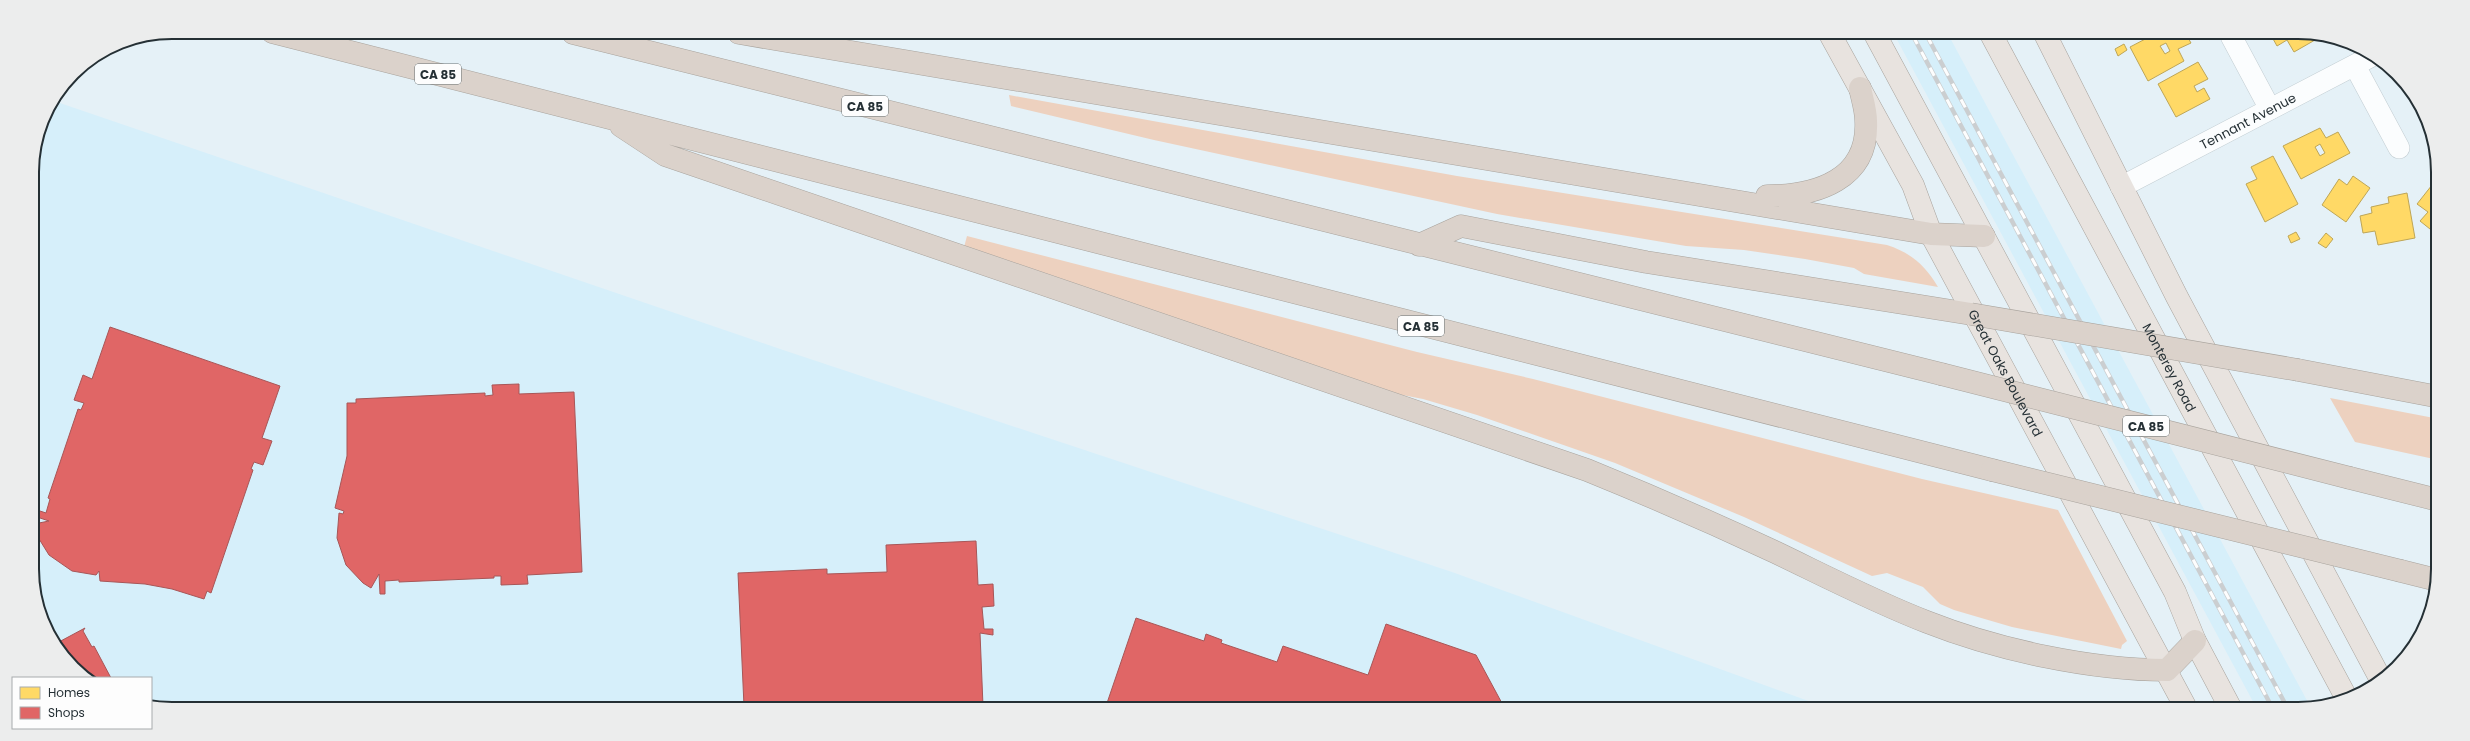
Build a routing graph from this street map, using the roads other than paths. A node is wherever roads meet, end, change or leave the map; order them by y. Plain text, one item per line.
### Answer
1 (300, 39) edge
2 (597, 39) edge
3 (775, 39) edge
4 (1833, 39) edge
5 (1878, 39) edge
6 (1994, 39) edge
7 (2047, 39) edge
8 (2233, 39) edge
9 (2368, 59) edge
10 (2355, 66) junction
11 (1860, 88) junction
12 (2270, 109) junction
13 (605, 116) junction
14 (2399, 148) dead end
15 (2121, 187) junction
16 (1716, 197) junction
17 (1930, 234) junction
18 (1984, 236) junction
19 (1419, 244) junction
20 (2431, 395) edge
21 (2431, 498) edge
22 (2430, 578) edge
23 (2195, 641) junction
24 (2167, 670) junction
25 (2378, 675) edge
26 (2344, 694) edge
27 (2183, 702) edge
28 (2227, 702) edge

1 - 13 highway, CA 85
2 - 19 highway, CA 85
3 - 16 highway
4 - 11 main road, Great Oaks Boulevard
5 - 18 main road
6 - 26 main road, Monterey Road
7 - 15 main road
8 - 12 street
9 - 10 street, Tennant Avenue
10 - 12 street, Tennant Avenue
10 - 14 street
11 - 16 highway
11 - 17 main road, Great Oaks Boulevard
12 - 15 street, Tennant Avenue
13 - 22 highway, CA 85, bridge
13 - 24 highway
15 - 25 main road
16 - 17 highway
17 - 18 highway
17 - 24 main road, Great Oaks Boulevard
18 - 23 main road
19 - 20 highway, bridge
19 - 21 highway, CA 85, bridge
23 - 24 highway
23 - 28 main road
24 - 27 main road, Great Oaks Boulevard

